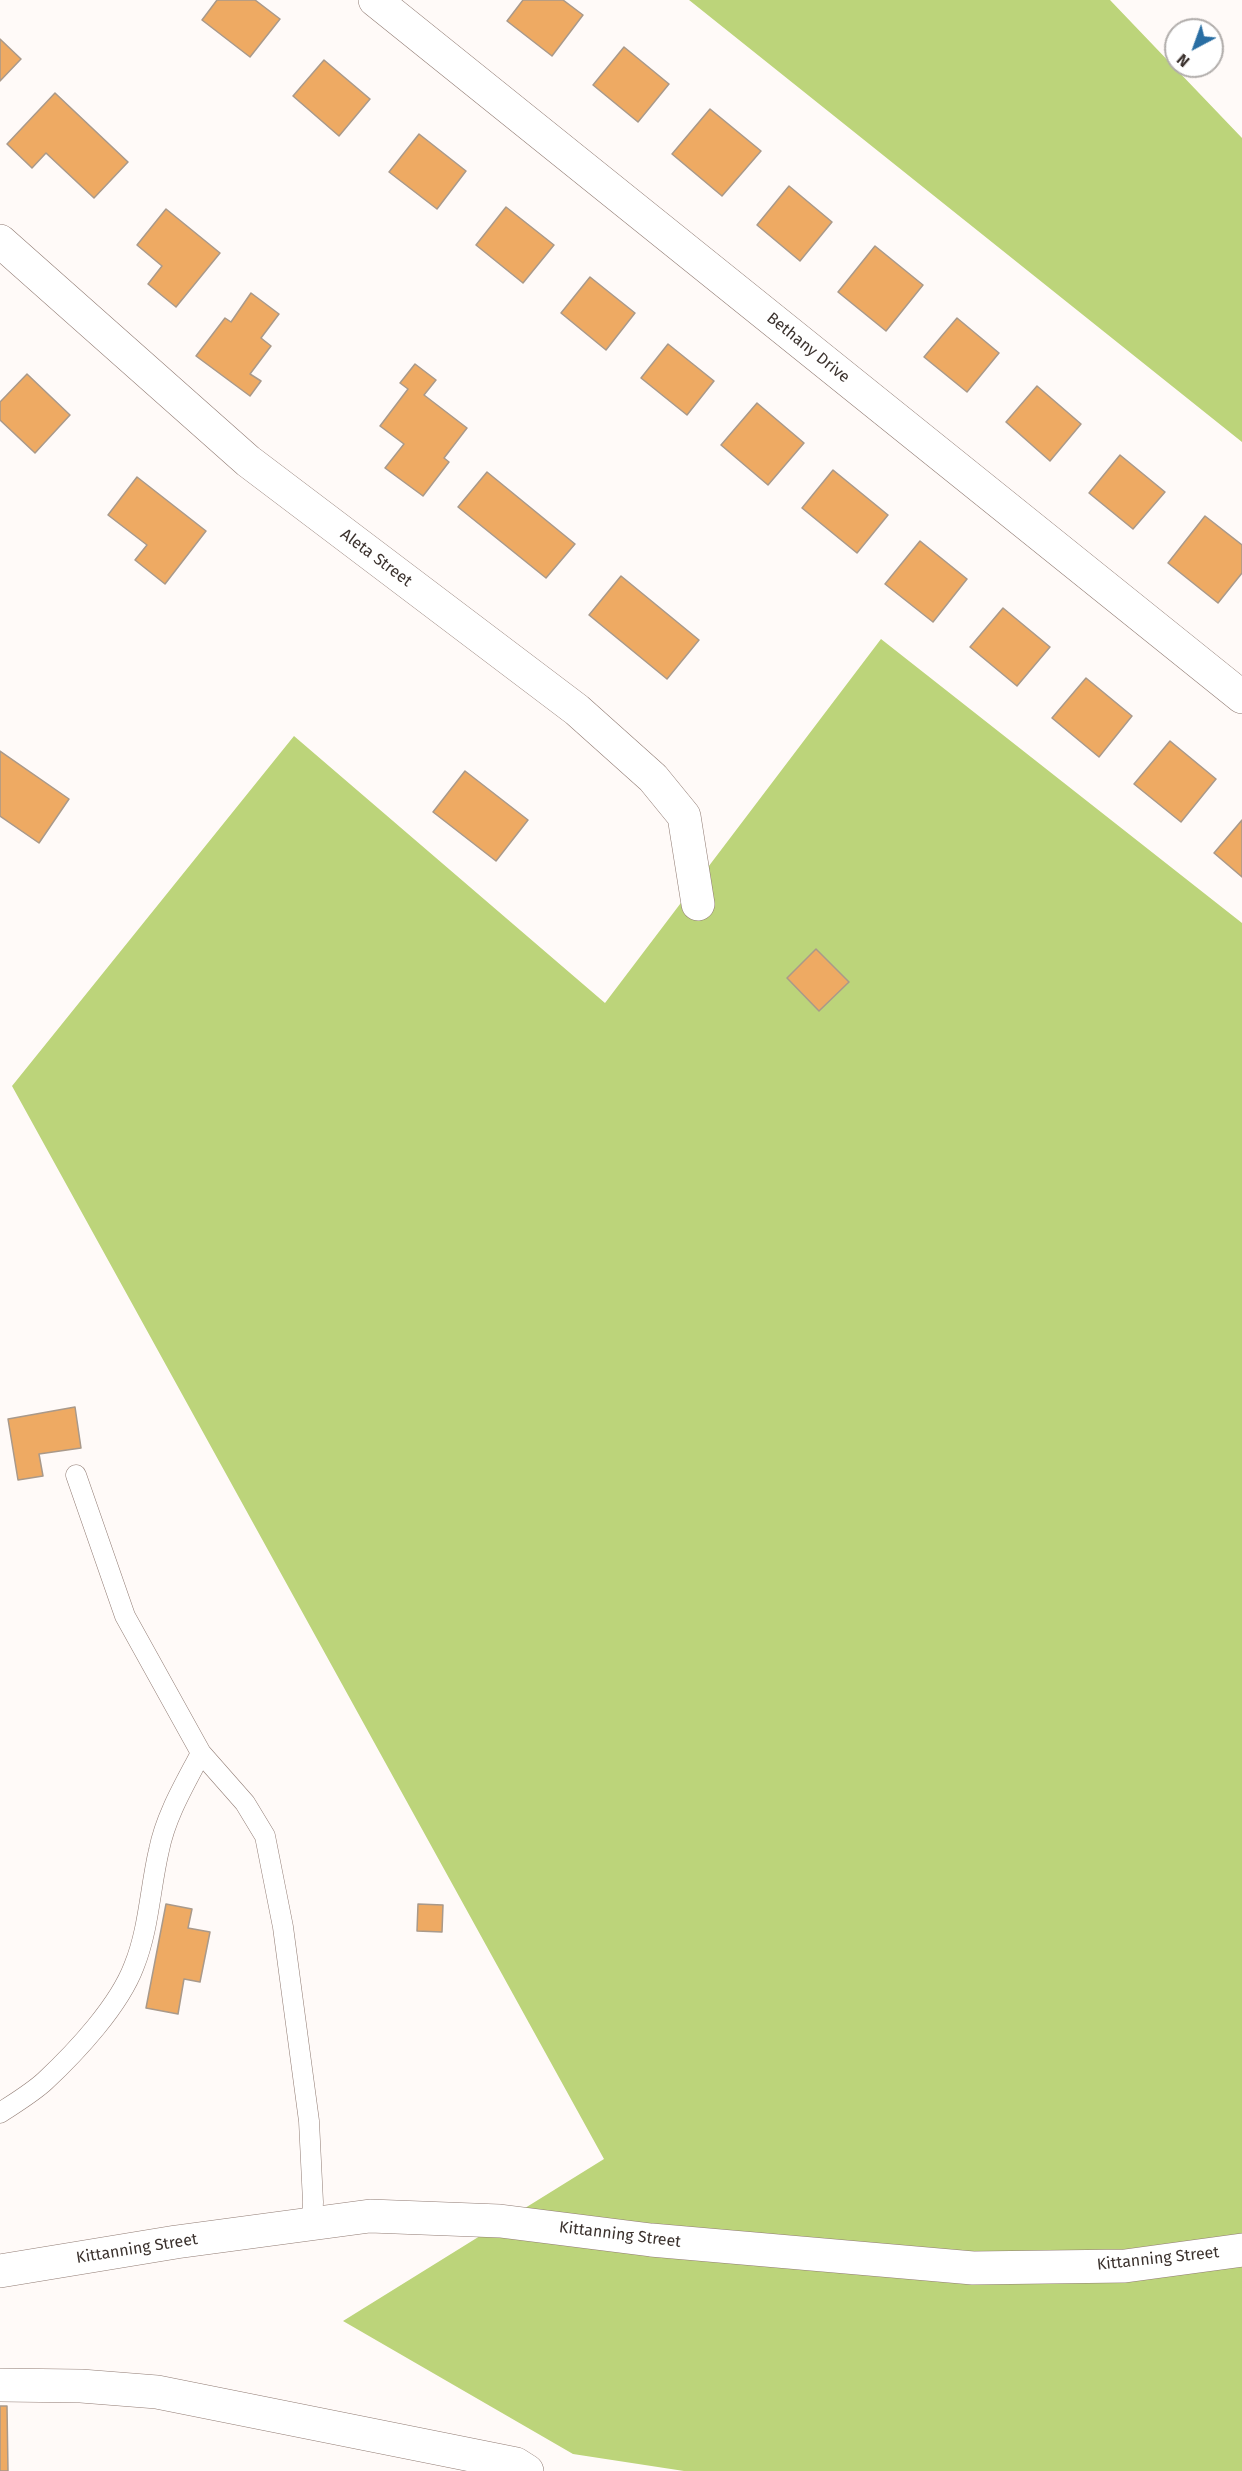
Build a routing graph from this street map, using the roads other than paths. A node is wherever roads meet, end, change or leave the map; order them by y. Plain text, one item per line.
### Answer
1 (375, 0) edge
2 (0, 241) edge
3 (1242, 697) edge
4 (698, 904) dead end
5 (76, 1475) dead end
6 (201, 1753) junction
7 (0, 2113) edge
8 (312, 2224) junction
9 (1242, 2250) edge
10 (0, 2271) edge
11 (0, 2385) edge
12 (527, 2471) edge

1 - 3 street, Bethany Drive
2 - 4 street, Aleta Street
5 - 6 lane
6 - 7 lane
6 - 8 lane
8 - 9 street, Kittanning Street
8 - 10 street, Kittanning Street
11 - 12 street

